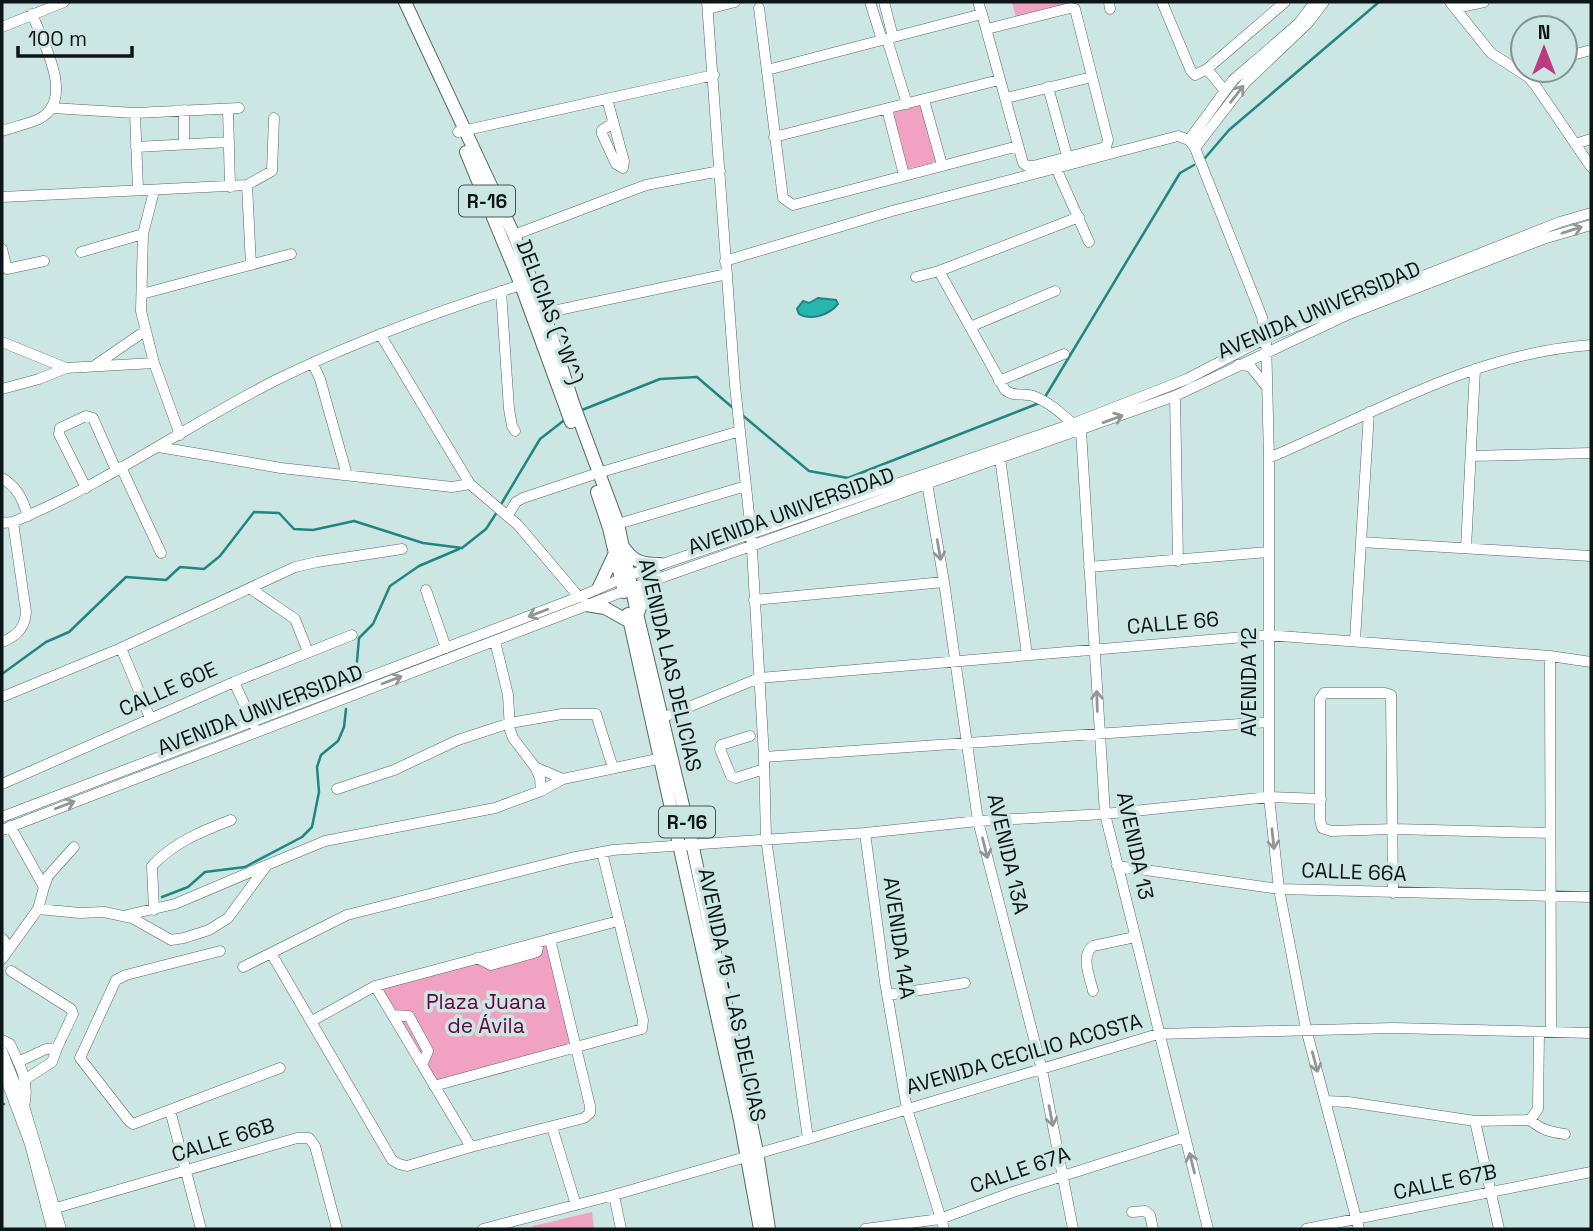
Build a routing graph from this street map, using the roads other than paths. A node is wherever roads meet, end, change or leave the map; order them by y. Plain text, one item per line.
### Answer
1 (64, 2) edge
2 (396, 2) edge
3 (405, 2) edge
4 (735, 2) edge
5 (870, 2) edge
6 (884, 2) edge
7 (978, 2) edge
8 (1162, 2) edge
9 (1285, 2) edge
10 (1315, 2) edge
11 (1324, 2) edge
12 (1484, 2) edge
13 (707, 5) edge
14 (1453, 5) edge
15 (759, 9) dead end
16 (32, 14) junction
17 (982, 14) junction
18 (2, 27) edge
19 (987, 29) junction
20 (887, 39) junction
21 (1509, 64) edge
22 (1207, 69) junction
23 (767, 70) junction
24 (714, 75) junction
25 (1092, 77) junction
26 (999, 80) junction
27 (1534, 84) edge
28 (1048, 87) junction
29 (1224, 91) junction
30 (1006, 98) junction
31 (607, 99) junction
32 (924, 100) junction
33 (907, 104) junction
34 (52, 108) junction
35 (228, 108) junction
36 (239, 108) dead end
37 (184, 110) junction
38 (887, 110) junction
39 (135, 113) junction
40 (274, 118) dead end
41 (614, 123) dead end
42 (2, 131) edge
43 (461, 131) junction
44 (774, 137) junction
45 (1591, 139) edge
46 (229, 142) junction
47 (184, 144) junction
48 (1192, 144) junction
49 (1575, 144) junction
50 (136, 146) junction
51 (1018, 146) junction
52 (1067, 156) junction
53 (942, 165) junction
54 (1591, 167) edge
55 (1056, 168) junction
56 (720, 171) junction
57 (904, 175) junction
58 (247, 186) junction
59 (230, 187) junction
60 (138, 190) junction
61 (154, 191) junction
62 (2, 197) edge
63 (1591, 213) edge
64 (1079, 218) junction
65 (1591, 225) edge
66 (143, 234) junction
67 (514, 235) junction
68 (1089, 242) dead end
69 (2, 249) edge
70 (81, 251) dead end
71 (291, 254) dead end
72 (44, 261) dead end
73 (725, 261) junction
74 (251, 265) junction
75 (939, 271) junction
76 (727, 274) junction
77 (916, 277) dead end
78 (521, 285) junction
79 (501, 291) junction
80 (1055, 291) dead end
81 (142, 294) junction
82 (544, 313) junction
83 (970, 327) junction
84 (145, 331) junction
85 (380, 334) junction
86 (1266, 338) junction
87 (2, 342) edge
88 (1591, 345) edge
89 (1266, 352) junction
90 (1064, 354) dead end
91 (154, 363) junction
92 (313, 364) junction
93 (1238, 365) junction
94 (93, 366) junction
95 (66, 368) junction
96 (1475, 369) junction
97 (999, 381) junction
98 (1267, 388) junction
99 (2, 389) edge
100 (1175, 396) junction
101 (569, 404) junction
102 (1369, 412) junction
103 (1076, 427) junction
104 (740, 430) junction
105 (516, 431) dead end
106 (180, 435) junction
107 (159, 447) junction
108 (1591, 453) edge
109 (1471, 456) junction
110 (1000, 458) junction
111 (1269, 458) junction
112 (118, 469) junction
113 (595, 474) junction
114 (347, 475) junction
115 (2, 478) edge
116 (927, 483) junction
117 (470, 484) junction
118 (746, 486) junction
119 (86, 488) junction
120 (502, 510) junction
121 (28, 516) junction
122 (13, 522) junction
123 (2, 523) edge
124 (618, 524) junction
125 (751, 532) junction
126 (1362, 542) junction
127 (751, 545) junction
128 (1466, 548) junction
129 (402, 549) dead end
130 (619, 550) junction
131 (1268, 552) junction
132 (161, 553) dead end
133 (1591, 556) edge
134 (1178, 561) junction
135 (660, 564) junction
136 (1089, 567) junction
137 (654, 580) junction
138 (944, 582) junction
139 (627, 583) junction
140 (599, 587) junction
141 (251, 589) junction
142 (426, 590) dead end
143 (754, 600) junction
144 (583, 601) junction
145 (634, 620) junction
146 (352, 635) dead end
147 (1268, 635) junction
148 (1355, 640) junction
149 (495, 641) junction
150 (2, 642) edge
151 (121, 648) junction
152 (446, 648) junction
153 (1096, 649) junction
154 (308, 652) junction
155 (1027, 655) junction
156 (1550, 656) junction
157 (954, 662) junction
158 (1591, 662) edge
159 (759, 678) junction
160 (234, 681) junction
161 (2, 697) edge
162 (150, 718) junction
163 (662, 718) junction
164 (1269, 722) junction
165 (510, 723) junction
166 (255, 727) junction
167 (1098, 735) junction
168 (750, 736) dead end
169 (967, 744) junction
170 (764, 757) junction
171 (662, 758) junction
172 (535, 767) junction
173 (613, 768) junction
174 (764, 769) junction
175 (563, 779) junction
176 (2, 784) edge
177 (337, 789) dead end
178 (541, 791) junction
179 (1269, 797) junction
180 (1321, 799) junction
181 (1105, 814) junction
182 (3, 815) edge
183 (231, 820) dead end
184 (978, 821) junction
185 (6, 828) edge
186 (1394, 829) junction
187 (865, 833) junction
188 (1550, 833) junction
189 (766, 838) junction
190 (679, 844) junction
191 (692, 844) junction
192 (74, 847) dead end
193 (601, 852) junction
194 (267, 865) junction
195 (1117, 866) junction
196 (44, 887) junction
197 (1279, 889) junction
198 (1393, 892) junction
199 (1551, 895) junction
200 (1591, 897) edge
201 (38, 909) junction
202 (154, 910) junction
203 (121, 916) junction
204 (618, 920) junction
205 (1135, 937) junction
206 (2, 938) edge
207 (550, 939) junction
208 (10, 948) junction
209 (220, 951) dead end
210 (271, 953) junction
211 (2, 959) edge
212 (243, 967) dead end
213 (10, 971) dead end
214 (965, 984) dead end
215 (375, 986) junction
216 (1093, 991) dead end
217 (888, 995) junction
218 (312, 1021) junction
219 (1306, 1029) junction
220 (1551, 1031) junction
221 (1539, 1032) junction
222 (1591, 1032) edge
223 (1158, 1034) junction
224 (2, 1040) edge
225 (57, 1048) junction
226 (575, 1048) junction
227 (2, 1051) edge
228 (18, 1062) junction
229 (280, 1068) dead end
230 (2, 1069) edge
231 (1042, 1070) junction
232 (26, 1079) junction
233 (434, 1086) junction
234 (1325, 1101) junction
235 (24, 1106) junction
236 (907, 1109) junction
237 (170, 1110) junction
238 (1475, 1121) junction
239 (1531, 1121) junction
240 (552, 1127) junction
241 (1565, 1133) dead end
242 (1185, 1137) junction
243 (808, 1139) junction
244 (471, 1147) junction
245 (752, 1154) junction
246 (186, 1171) junction
247 (1591, 1172) edge
248 (1063, 1175) junction
249 (1491, 1192) junction
250 (614, 1195) junction
251 (576, 1205) junction
252 (56, 1208) junction
253 (1132, 1212) dead end
254 (942, 1224) edge
255 (1358, 1224) edge
256 (52, 1229) edge
257 (61, 1229) edge
258 (201, 1229) edge
259 (337, 1229) edge
260 (483, 1229) edge
261 (621, 1229) edge
262 (760, 1229) edge
263 (769, 1229) edge
264 (865, 1229) edge
265 (1073, 1229) edge
266 (1153, 1229) edge
267 (1208, 1229) edge
268 (1306, 1229) edge
269 (1499, 1229) edge

1 - 16 street
2 - 43 main road, DELICIAS (^W^) / R-16
3 - 43 main road, DELICIAS (^W^) / R-16
4 - 13 street
5 - 20 street
6 - 20 street
7 - 17 street
8 - 22 street
9 - 22 street
10 - 29 street
48 -> 11 street
12 - 14 street
13 - 24 street
14 - 21 street
15 - 23 street
16 - 18 street
16 - 34 street
17 - 19 street
17 - 20 street
19 - 25 street
19 - 26 street
20 - 23 street
20 - 33 street
22 - 29 street
23 - 44 street
24 - 31 street
24 - 56 street
25 - 28 street
25 - 52 street
26 - 30 street
26 - 32 street
27 - 49 street
28 - 30 street
28 - 52 street
29 - 48 street
30 - 51 street
31 - 41 street
31 - 43 street
32 - 33 street
32 - 53 street
33 - 38 street
34 - 39 street
34 - 42 street
35 - 36 street
35 - 37 street
35 - 46 street
37 - 39 street
37 - 47 street
38 - 44 street
38 - 57 street
39 - 50 street
40 - 58 street
43 - 67 main road, DELICIAS (^W^) / R-16
43 - 78 main road, DELICIAS (^W^) / R-16
44 - 57 street
45 - 49 street
46 - 47 street
46 - 59 street
47 - 50 street
48 - 55 street
48 - 86 street, AVENIDA 12
49 - 54 street
50 - 60 street
51 - 52 street
51 - 53 street
53 - 57 street
55 - 64 street
55 - 73 street
56 - 67 street
56 - 73 street
58 - 59 street
58 - 74 street
59 - 61 street
60 - 61 street
60 - 62 street
61 - 66 street
63 - 86 street, AVENIDA UNIVERSIDAD
64 - 68 street
64 - 75 street
89 -> 65 street, AVENIDA UNIVERSIDAD
66 - 70 street
66 - 81 street
67 - 82 main road, DELICIAS (^W^) / R-16
69 - 72 street
71 - 74 street
73 - 76 street
74 - 81 street
75 - 77 street
75 - 83 street
76 - 82 street
76 - 104 street
78 - 79 street
78 - 101 main road, DELICIAS (^W^) / R-16
79 - 85 street
79 - 105 street
80 - 83 street
81 - 84 street
82 - 101 main road, DELICIAS (^W^) / R-16
83 - 97 street
84 - 91 street
84 - 94 street
85 - 92 street
85 - 117 street
86 - 89 street, AVENIDA 12
86 - 103 street, AVENIDA UNIVERSIDAD
87 - 95 street
88 - 96 street
89 - 93 street, AVENIDA UNIVERSIDAD
89 - 98 street, AVENIDA 12
90 - 97 street
91 - 94 street
91 - 106 street
92 - 106 street
92 - 114 street
93 - 98 street
93 - 100 street, AVENIDA UNIVERSIDAD
94 - 95 street
95 - 99 street
96 - 102 street
96 - 109 street
97 - 103 street
98 - 111 street, AVENIDA 12
103 -> 100 street, AVENIDA UNIVERSIDAD
100 - 134 street
101 - 113 main road, AVENIDA LAS DELICIAS / R-16
102 - 111 street
102 - 126 street
103 - 110 street, AVENIDA UNIVERSIDAD
103 - 125 street, AVENIDA UNIVERSIDAD
103 - 136 street, AVENIDA 13
104 - 113 street
104 - 118 street
106 - 107 street
107 - 112 street
107 - 114 street
108 - 109 street
109 - 128 street
110 - 116 street, AVENIDA UNIVERSIDAD
110 - 155 street
111 - 131 street, AVENIDA 12
112 - 119 street
112 - 119 street
112 - 132 street
113 - 120 street
113 - 124 main road, AVENIDA LAS DELICIAS / R-16
113 - 130 main road, R-16
114 - 117 street
115 - 121 street
116 - 127 street, AVENIDA UNIVERSIDAD
116 -> 138 street, AVENIDA 13A
117 - 120 street
118 - 124 street
118 - 125 street
119 - 121 street
120 - 144 street
121 - 122 street
122 - 123 street
122 - 150 street
124 - 130 main road, AVENIDA LAS DELICIAS / R-16
125 - 127 street
125 - 135 street, AVENIDA UNIVERSIDAD
126 - 128 street
126 - 148 street
127 - 137 street, AVENIDA UNIVERSIDAD
127 - 143 street
128 - 133 street
129 - 141 street
130 - 135 main road
130 - 139 main road, AVENIDA LAS DELICIAS / R-16
130 - 140 main road
131 - 134 street
131 - 147 street, AVENIDA 12
134 - 136 street
135 - 139 street, AVENIDA UNIVERSIDAD
136 - 153 street, AVENIDA 13
137 - 139 street, AVENIDA UNIVERSIDAD
137 - 145 main road
138 - 143 street
138 - 157 street, AVENIDA 13A
139 - 140 street, AVENIDA UNIVERSIDAD
139 - 144 street, AVENIDA UNIVERSIDAD
139 - 145 main road, AVENIDA LAS DELICIAS / R-16
140 - 144 street, AVENIDA UNIVERSIDAD
141 - 151 street
141 - 154 street
142 - 152 street
143 - 159 street
144 - 145 main road
144 - 149 street, AVENIDA UNIVERSIDAD
144 -> 152 street, AVENIDA UNIVERSIDAD
145 - 163 main road, AVENIDA LAS DELICIAS / R-16
145 - 171 main road, AVENIDA 15 - LAS DELICIAS / R-16
146 - 154 street, CALLE 60E
147 - 148 street, CALLE 66
147 - 153 street, CALLE 66
147 - 164 street, AVENIDA 12
148 - 156 street, CALLE 66
149 - 165 street
166 -> 149 street, AVENIDA UNIVERSIDAD
151 - 161 street
151 - 162 street
152 - 166 street, AVENIDA UNIVERSIDAD
153 - 155 street, CALLE 66
167 -> 153 street, AVENIDA 13
154 - 160 street, CALLE 60E
155 - 157 street, CALLE 66
156 - 158 street, CALLE 66
156 - 188 street
157 - 159 street, CALLE 66
157 - 169 street, AVENIDA 13A
159 - 163 street, CALLE 66
159 - 170 street
160 - 162 street, CALLE 60E
160 - 166 street
162 - 176 street, CALLE 60E
163 - 191 main road, AVENIDA LAS DELICIAS / R-16
164 - 167 street
164 - 179 street, AVENIDA 12
165 - 172 street
165 - 173 street
165 - 177 street
166 - 182 street, AVENIDA UNIVERSIDAD
185 -> 166 street, AVENIDA UNIVERSIDAD
167 - 169 street
167 - 181 street, AVENIDA 13
168 - 174 street
169 - 170 street
169 - 184 street, AVENIDA 13A
170 - 174 street
171 - 173 street
171 - 190 main road, AVENIDA 15 - LAS DELICIAS / R-16
172 - 175 street
172 - 178 street
173 - 175 street
174 - 189 street
175 - 178 street
178 - 194 street
179 - 180 street
179 - 181 street
179 -> 197 street, AVENIDA 12
180 - 186 street
180 - 186 street
181 - 184 street
181 - 195 street, AVENIDA 13
183 - 202 street
184 - 187 street
184 -> 231 street, AVENIDA 13A
185 - 196 street
186 - 188 street
186 - 198 street
187 - 189 street
187 - 217 street, AVENIDA 14A
188 - 199 street
189 - 191 street
189 - 243 street
190 - 191 street
190 - 193 street
190 - 245 main road, AVENIDA 15 - LAS DELICIAS / R-16
191 - 245 main road, AVENIDA LAS DELICIAS / R-16
192 - 196 street
193 - 204 street
193 - 210 street
194 - 202 street
194 - 203 street
195 - 197 street, CALLE 66A
195 - 205 street, AVENIDA 13
196 - 201 street
197 - 198 street, CALLE 66A
197 - 219 street, AVENIDA 12
198 - 199 street, CALLE 66A
199 - 200 street, CALLE 66A
199 - 220 street
201 - 203 street
201 - 208 street
202 - 203 street
204 - 207 street
204 - 226 street
205 - 216 street
205 - 223 street, AVENIDA 13
206 - 208 street
207 - 215 street
207 - 226 street
208 - 211 street
209 - 237 street
210 - 212 street
210 - 218 street
213 - 225 street
214 - 217 street
215 - 218 street
215 - 233 street
217 - 236 street, AVENIDA 14A
218 - 244 street
219 - 221 street, AVENIDA CECILIO ACOSTA
219 - 223 street, AVENIDA CECILIO ACOSTA
219 -> 234 street, AVENIDA 12
220 - 221 street, AVENIDA CECILIO ACOSTA
220 - 222 street, AVENIDA CECILIO ACOSTA
221 - 239 street
223 - 231 street, AVENIDA CECILIO ACOSTA
223 - 242 street, AVENIDA 13
224 - 228 street
225 - 228 street
225 - 232 street
226 - 233 street
226 - 240 street
227 - 235 street
228 - 232 street
229 - 237 street
230 - 256 street
231 - 236 street, AVENIDA CECILIO ACOSTA
231 -> 248 street, AVENIDA 13A
232 - 235 street
233 - 244 street
234 - 238 street
234 - 255 street, AVENIDA 12
235 - 252 street
236 - 243 street, AVENIDA CECILIO ACOSTA
236 - 254 street, AVENIDA 14A
237 - 246 street
238 - 239 street
238 - 249 street
239 - 241 street
240 - 244 street
240 - 251 street
242 - 248 street, CALLE 67A
267 -> 242 street, AVENIDA 13
243 - 245 street, AVENIDA CECILIO ACOSTA
245 - 250 street, AVENIDA CECILIO ACOSTA
245 - 262 main road, AVENIDA 15 - LAS DELICIAS / R-16
245 - 263 main road, AVENIDA LAS DELICIAS / R-16
246 - 252 street, CALLE 66B
246 - 258 street
246 - 259 street, CALLE 66B
247 - 249 street, CALLE 67B
248 - 254 street, CALLE 67A
248 - 265 street, AVENIDA 13A
249 - 255 street, CALLE 67B
249 - 269 street
250 - 251 street, AVENIDA CECILIO ACOSTA
250 - 261 street
251 - 260 street, AVENIDA CECILIO ACOSTA
252 - 257 street
253 - 266 street
254 - 264 street, CALLE 67A
255 - 268 street, CALLE 67B

